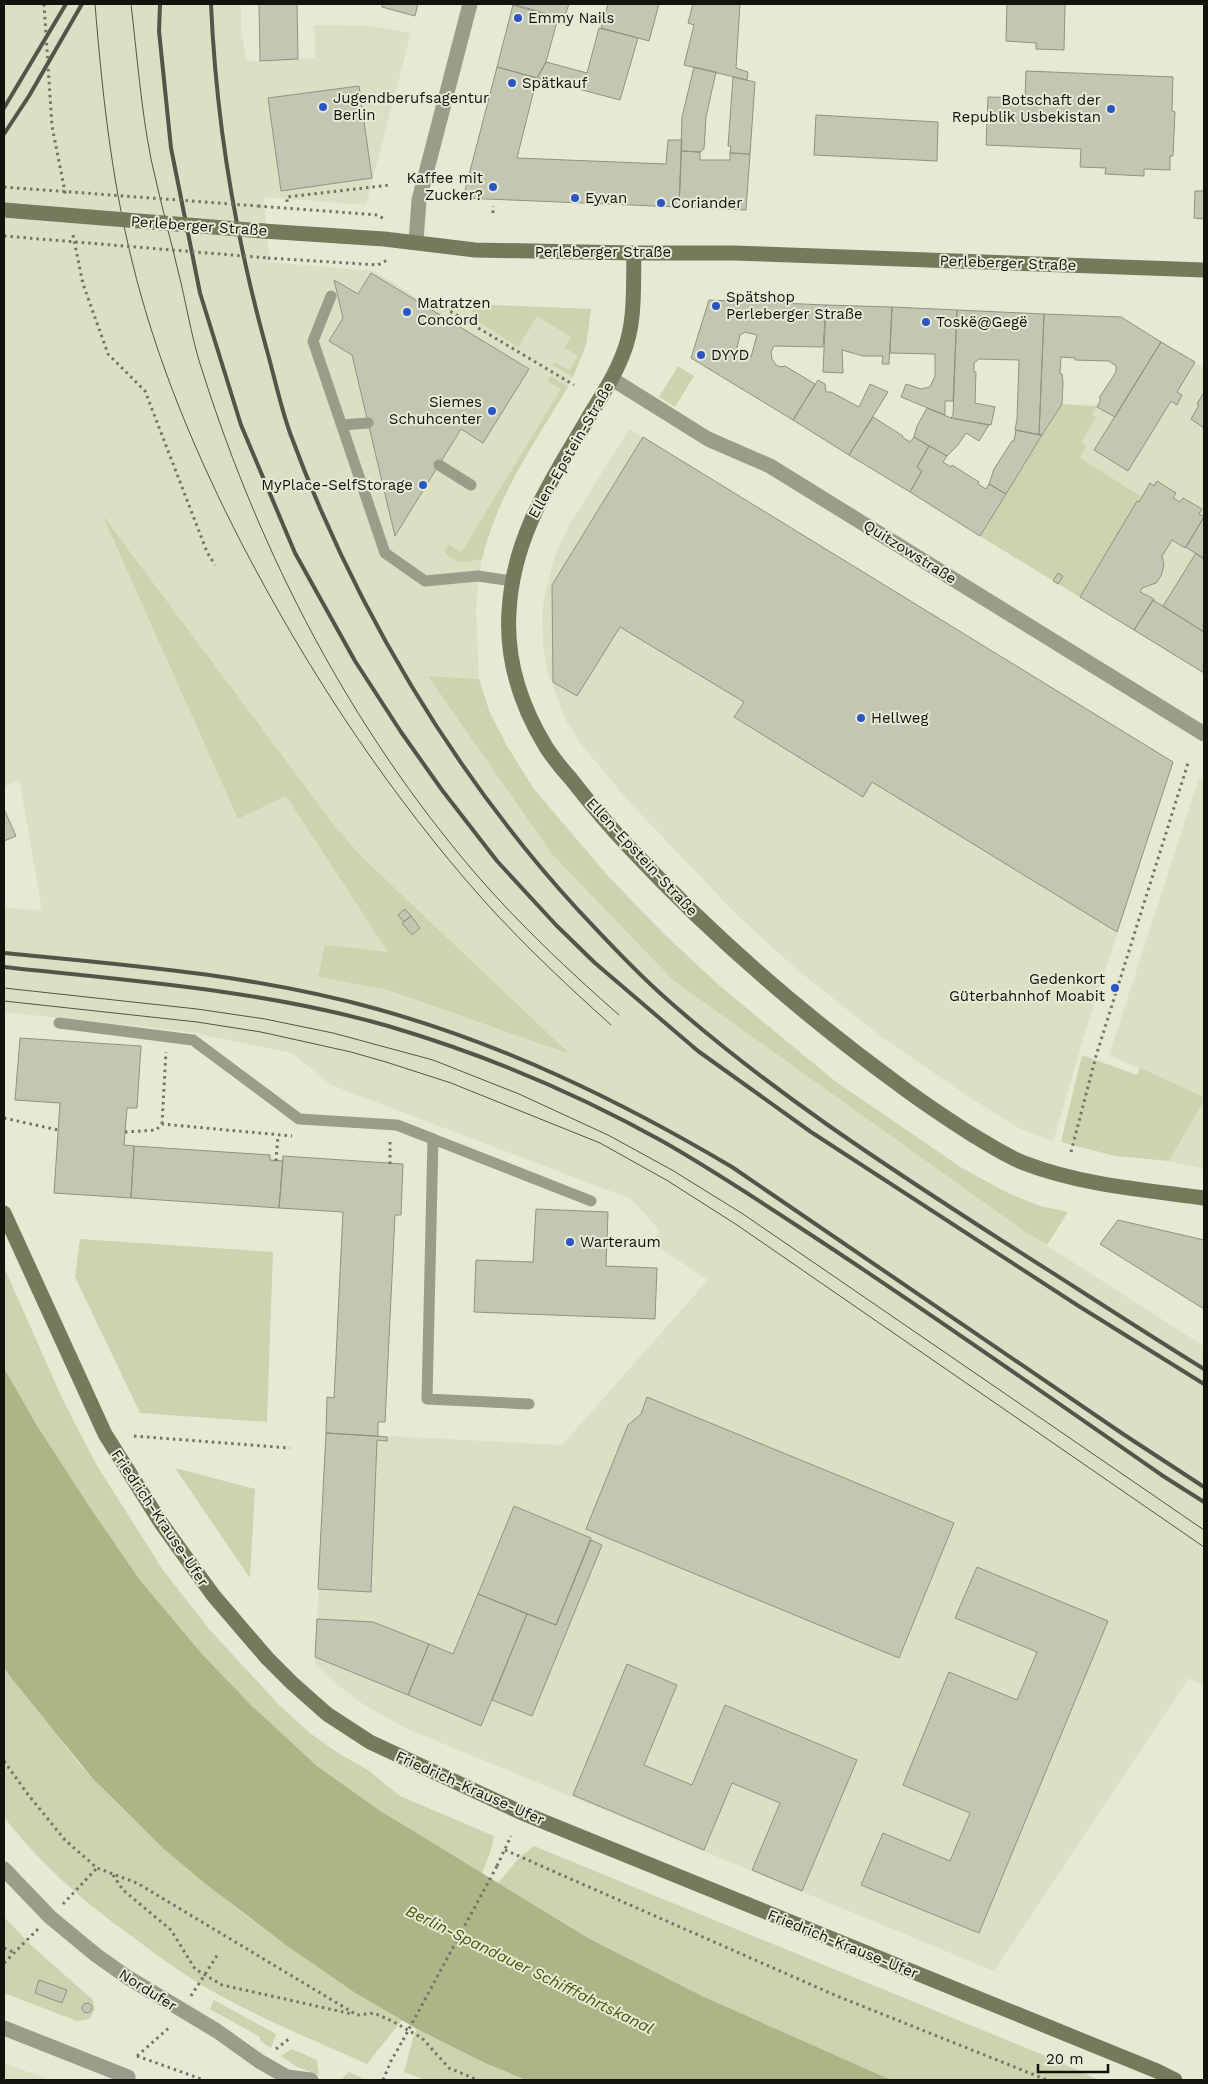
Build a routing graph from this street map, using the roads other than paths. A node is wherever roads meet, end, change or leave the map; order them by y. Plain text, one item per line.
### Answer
1 (470, 4) edge
2 (4, 210) edge
3 (416, 242) junction
4 (634, 253) junction
5 (1204, 270) edge
6 (331, 296) dead end
7 (612, 379) junction
8 (368, 423) dead end
9 (342, 425) junction
10 (439, 465) dead end
11 (471, 485) dead end
12 (512, 581) junction
13 (1204, 734) edge
14 (58, 1024) dead end
15 (433, 1139) junction
16 (1204, 1198) edge
17 (591, 1201) dead end
18 (4, 1213) edge
19 (529, 1404) dead end
20 (4, 1869) edge
21 (4, 2028) edge
22 (128, 2077) road end
23 (284, 2079) edge
24 (311, 2080) edge
25 (1175, 2080) edge

1 - 3 street
2 - 3 main road, Perleberger Straße, bridge
3 - 4 main road, Perleberger Straße
4 - 5 main road, Perleberger Straße
4 - 7 main road, Ellen-Epstein-Straße
6 - 9 lane
7 - 12 main road, Ellen-Epstein-Straße
7 - 13 street, Quitzowstraße
8 - 9 lane
9 - 12 lane
10 - 11 lane
12 - 16 main road, Ellen-Epstein-Straße
14 - 15 lane
15 - 17 lane
15 - 19 lane
18 - 25 main road, Friedrich-Krause-Ufer
20 - 23 street, Nordufer
21 - 22 street
23 - 24 street, Nordufer

